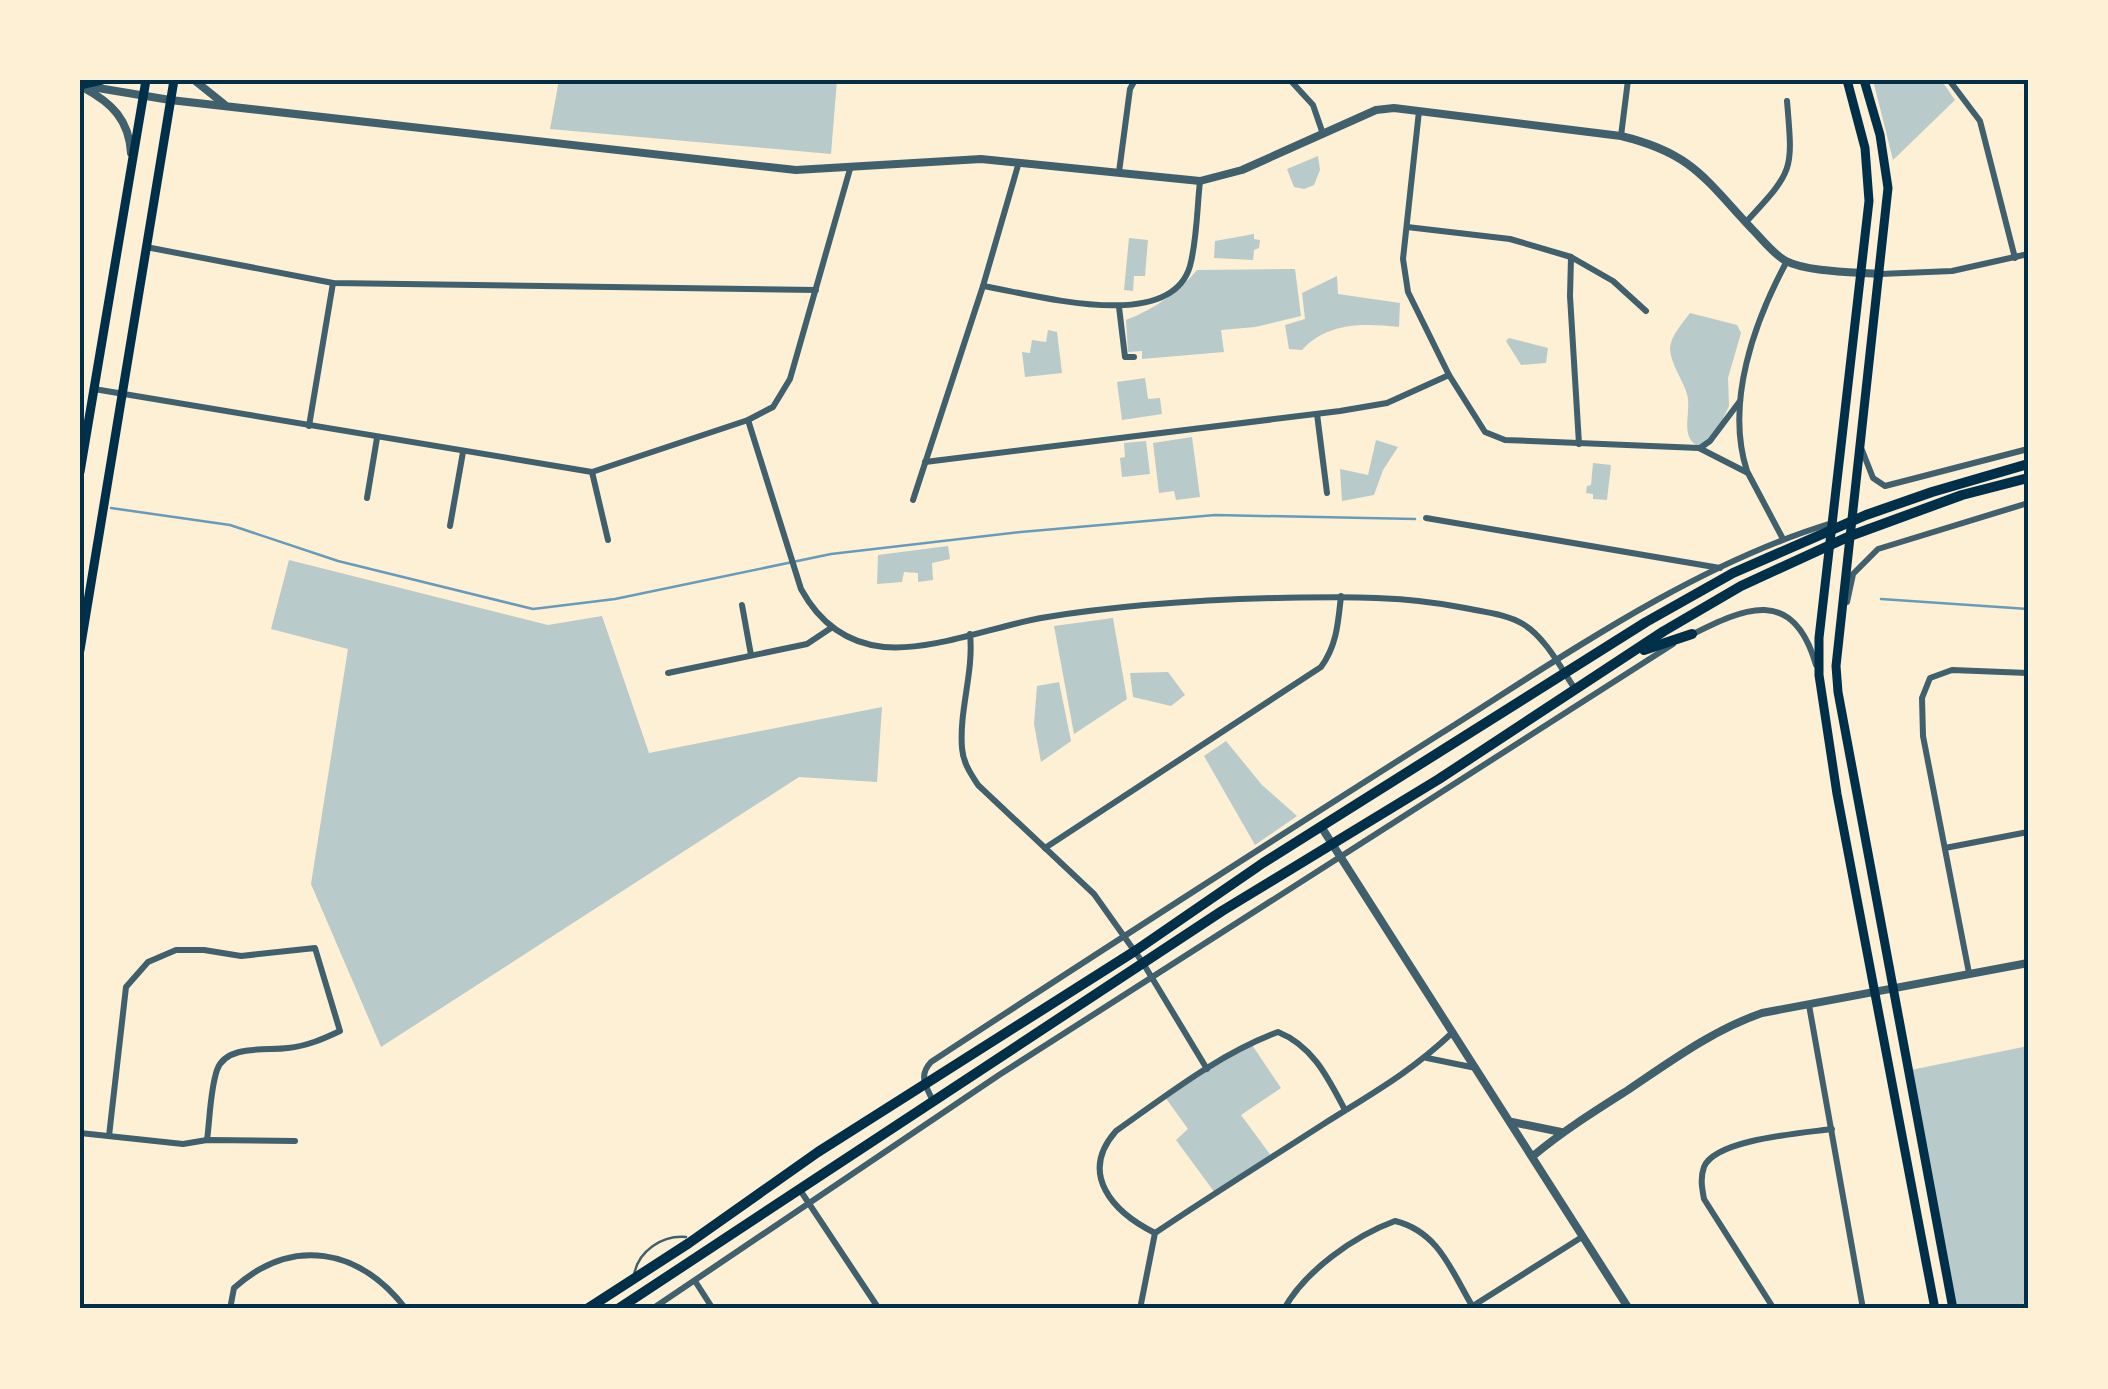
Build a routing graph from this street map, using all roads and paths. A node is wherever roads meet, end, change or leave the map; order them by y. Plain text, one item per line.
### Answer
1 (102, 80) edge
2 (146, 80) edge
3 (174, 80) edge
4 (194, 80) edge
5 (1135, 80) edge
6 (1290, 80) edge
7 (1628, 80) edge
8 (1847, 80) edge
9 (1864, 80) edge
10 (1949, 80) edge
11 (80, 85) edge
12 (143, 96) junction
13 (170, 100) junction
14 (1788, 101) dead end
15 (228, 106) junction
16 (1419, 111) junction
17 (1323, 134) junction
18 (1621, 136) junction
19 (1019, 161) junction
20 (132, 164) junction
21 (850, 169) junction
22 (1118, 172) junction
23 (1200, 181) junction
24 (1746, 222) junction
25 (1407, 227) junction
26 (146, 247) junction
27 (2028, 254) edge
28 (1571, 257) junction
29 (2015, 258) junction
30 (1786, 262) junction
31 (1862, 273) junction
32 (1880, 274) junction
33 (334, 284) junction
34 (983, 286) junction
35 (816, 290) junction
36 (1119, 306) junction
37 (1646, 311) dead end
38 (1134, 356) dead end
39 (1449, 375) junction
40 (94, 389) junction
41 (122, 393) junction
42 (1740, 400) junction
43 (1317, 414) junction
44 (748, 420) junction
45 (310, 426) junction
46 (377, 438) junction
47 (1579, 444) junction
48 (1861, 447) junction
49 (1699, 448) junction
50 (2028, 449) edge
51 (463, 452) junction
52 (926, 462) junction
53 (2028, 464) edge
54 (80, 472) edge
55 (592, 472) junction
56 (1748, 473) junction
57 (2028, 478) edge
58 (1327, 493) dead end
59 (367, 498) dead end
60 (913, 500) dead end
61 (2028, 504) edge
62 (1426, 518) dead end
63 (1852, 521) junction
64 (450, 526) dead end
65 (1832, 527) junction
66 (1850, 536) junction
67 (1783, 539) junction
68 (608, 540) dead end
69 (1830, 544) junction
70 (1721, 568) junction
71 (1734, 574) junction
72 (1341, 596) junction
73 (742, 605) dead end
74 (1642, 617) junction
75 (831, 628) junction
76 (970, 634) junction
77 (1692, 634) junction
78 (80, 650) edge
79 (751, 656) junction
80 (1556, 661) junction
81 (1607, 667) junction
82 (1564, 672) junction
83 (668, 673) dead end
84 (2028, 673) edge
85 (1819, 675) junction
86 (1838, 683) junction
87 (1575, 690) junction
88 (1322, 828) junction
89 (2028, 832) edge
90 (1332, 842) junction
91 (1045, 848) junction
92 (1946, 848) junction
93 (1341, 857) junction
94 (1125, 936) junction
95 (1135, 951) junction
96 (1143, 962) junction
97 (2028, 963) edge
98 (1969, 974) junction
99 (1152, 978) junction
100 (1894, 988) junction
101 (1875, 992) junction
102 (1809, 1005) junction
103 (1453, 1032) junction
104 (1426, 1058) junction
105 (1476, 1068) junction
106 (1208, 1069) junction
107 (926, 1085) junction
108 (933, 1101) junction
109 (1346, 1110) junction
110 (1512, 1122) junction
111 (1832, 1129) junction
112 (1562, 1132) junction
113 (80, 1133) edge
114 (109, 1136) junction
115 (207, 1140) junction
116 (295, 1141) dead end
117 (1532, 1156) junction
118 (800, 1190) junction
119 (811, 1204) junction
120 (1155, 1233) junction
121 (1582, 1237) junction
122 (694, 1282) junction
123 (2028, 1298) edge
124 (1471, 1308) edge
125 (230, 1309) edge
126 (406, 1309) edge
127 (587, 1309) edge
128 (618, 1309) edge
129 (652, 1309) edge
130 (713, 1309) edge
131 (879, 1309) edge
132 (1140, 1309) edge
133 (1284, 1309) edge
134 (1629, 1309) edge
135 (1774, 1309) edge
136 (1863, 1309) edge
137 (1935, 1309) edge
138 (1953, 1309) edge
139 (2026, 1309) edge

1 - 11 main road
2 - 12 main road
3 - 13 main road
4 - 15 street
5 - 22 street
6 - 17 street
7 - 18 street
8 - 31 main road
9 - 32 main road
10 - 29 street
11 - 12 street
11 - 20 street
12 - 13 street
12 - 20 main road
13 - 15 street
13 - 26 main road
14 - 24 street
15 - 21 street
16 - 17 street
16 - 18 street
16 - 25 street
17 - 23 street
18 - 24 street
19 - 21 street
19 - 22 street
19 - 34 street
20 - 40 main road
21 - 35 street
22 - 23 street
23 - 36 street
24 - 30 street
25 - 28 street
25 - 39 street
26 - 33 street
26 - 41 main road
27 - 29 street
28 - 37 street
28 - 47 street
29 - 32 street
30 - 31 street
30 - 42 street
31 - 32 street
31 - 65 main road
32 - 48 main road
33 - 35 street
33 - 45 street
34 - 36 street
34 - 52 street
35 - 44 street
36 - 38 street
39 - 43 street
39 - 47 street
40 - 41 street
40 - 54 main road
41 - 45 street
41 - 78 main road
42 - 49 street
42 - 56 street
43 - 52 street
43 - 58 street
44 - 55 street
44 - 75 street
45 - 46 street
46 - 51 street
46 - 59 street
47 - 49 street
48 - 50 street
48 - 63 main road
49 - 56 street
51 - 55 street
51 - 64 street
52 - 60 street
53 - 63 highway
55 - 68 street
56 - 67 street
57 - 66 highway
61 - 86 street
62 - 70 street
63 - 65 highway
63 - 66 main road
65 - 67 street
65 - 69 main road
65 - 71 highway
66 - 69 highway
66 - 86 main road
67 - 70 street
69 - 81 highway
69 - 85 main road
70 - 71 street
70 - 74 street
71 - 74 highway
72 - 76 street
72 - 80 street
72 - 91 street
73 - 79 street
74 - 80 street
74 - 82 highway
75 - 76 street
75 - 79 street
76 - 91 street
77 - 81 highway
77 - 85 street
77 - 93 street
79 - 83 street
80 - 82 street
80 - 94 street
81 - 87 highway
82 - 87 street
82 - 88 highway
84 - 92 street
85 - 101 main road
86 - 100 main road
87 - 90 highway
88 - 90 street
88 - 95 highway
89 - 92 street
90 - 93 street
90 - 96 highway
91 - 94 street
92 - 98 street
93 - 99 street
93 - 103 street
94 - 95 street
94 - 107 street
95 - 96 street
95 - 107 highway
96 - 99 street
96 - 108 highway
97 - 98 street
98 - 100 street
99 - 106 street
99 - 119 street
100 - 101 street
100 - 138 main road
101 - 102 street
101 - 137 main road
102 - 111 street
102 - 112 street
103 - 104 street
103 - 105 street
104 - 105 street
104 - 109 street
105 - 110 street
106 - 109 street
106 - 120 street
107 - 108 street
107 - 127 highway
108 - 118 highway
109 - 120 street
110 - 112 street
110 - 117 street
111 - 135 street
111 - 136 street
112 - 117 street
113 - 114 street
114 - 115 street
114 - 115 street
115 - 116 street
117 - 121 street
118 - 119 street
118 - 128 highway
119 - 122 street
119 - 131 street
120 - 132 street
121 - 124 street
121 - 134 street
122 - 129 street
122 - 130 street
123 - 139 street
124 - 133 street
125 - 126 street

